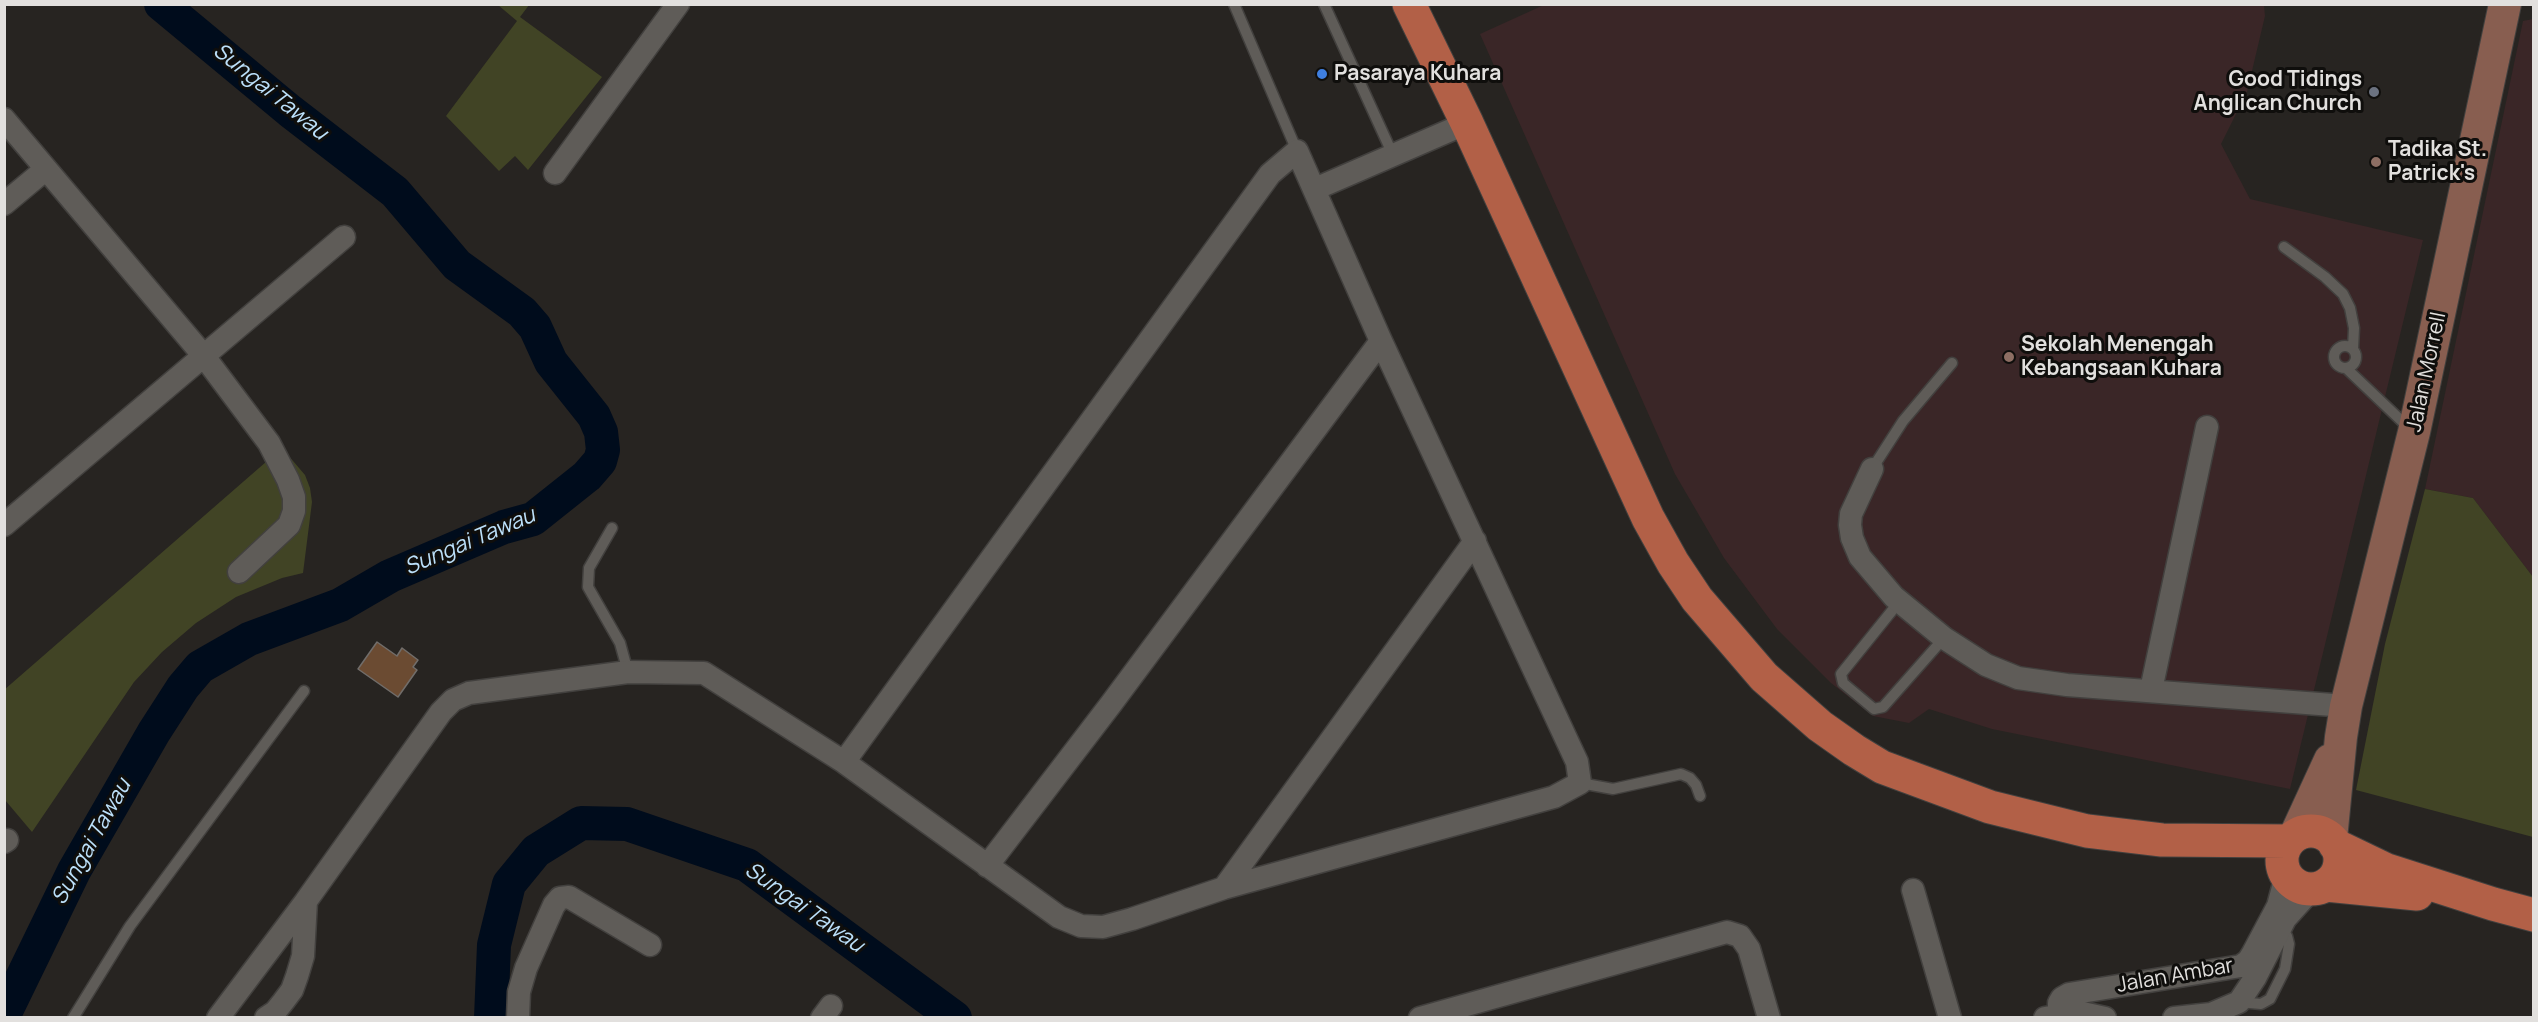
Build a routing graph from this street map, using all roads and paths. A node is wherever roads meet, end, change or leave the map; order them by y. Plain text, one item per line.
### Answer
1 (678, 4) edge
2 (1234, 4) edge
3 (1324, 4) edge
4 (1409, 4) edge
5 (2505, 4) edge
6 (4, 119) edge
7 (1467, 123) junction
8 (1297, 151) junction
9 (1393, 155) junction
10 (46, 168) junction
11 (555, 173) dead end
12 (1315, 189) junction
13 (4, 204) edge
14 (344, 237) dead end
15 (2284, 247) dead end
16 (1381, 341) junction
17 (2353, 349) junction
18 (203, 355) junction
19 (1952, 363) dead end
20 (2347, 369) junction
21 (2208, 427) dead end
22 (2414, 432) junction
23 (1872, 469) joint
24 (4, 525) edge
25 (612, 528) dead end
26 (1475, 541) junction
27 (239, 572) dead end
28 (1899, 602) junction
29 (1944, 639) junction
30 (628, 672) junction
31 (2151, 690) junction
32 (304, 691) dead end
33 (2346, 706) junction
34 (2341, 737) junction
35 (844, 762) junction
36 (1581, 783) junction
37 (1700, 796) dead end
38 (2292, 838) junction
39 (2162, 840) junction
40 (2333, 842) junction
41 (987, 866) junction
42 (2308, 883) junction
43 (1224, 888) junction
44 (1913, 890) dead end
45 (306, 900) junction
46 (2493, 904) junction
47 (2534, 915) edge
48 (650, 945) dead end
49 (2221, 970) junction
50 (2239, 1002) junction
51 (2053, 1016) edge
52 (73, 1017) edge
53 (218, 1017) edge
54 (266, 1017) edge
55 (518, 1017) edge
56 (1419, 1017) edge
57 (1769, 1017) edge
58 (1950, 1017) edge
59 (2105, 1017) edge
60 (2174, 1017) edge

1 - 11 street
2 - 8 lane
3 - 9 lane
4 - 7 main road
5 - 22 street, Jalan Morrell
6 - 10 street
7 - 9 street
7 - 39 main road
8 - 12 street
8 - 35 street
9 - 12 street
10 - 13 street
10 - 18 street
12 - 16 street
14 - 18 street
15 - 17 lane
16 - 26 street
16 - 41 street
17 - 20 lane
17 - 20 lane
18 - 24 street
18 - 27 street
19 - 23 lane
20 - 22 lane
21 - 31 street
22 - 33 street, Jalan Morrell
23 - 28 street
25 - 30 lane
26 - 36 street
26 - 43 street
28 - 29 street
28 - 29 lane
29 - 31 street
30 - 35 street
30 - 45 street
31 - 33 street
32 - 52 lane
33 - 34 street, Jalan Morrell
34 - 38 street
34 - 40 street
35 - 41 street
36 - 37 lane
36 - 43 street
38 - 39 main road
38 - 40 main road
38 - 42 main road
39 - 42 main road
40 - 42 main road
40 - 46 main road
41 - 43 street
42 - 46 main road
42 - 49 street, Jalan Ambar
42 - 50 street, Jalan Ambar
44 - 58 street
45 - 53 street
45 - 54 street
46 - 47 main road
48 - 55 street
49 - 50 street
49 - 51 street, Jalan Ambar
50 - 60 street, Jalan Ambar
51 - 59 street, Jalan Ambar
56 - 57 street

